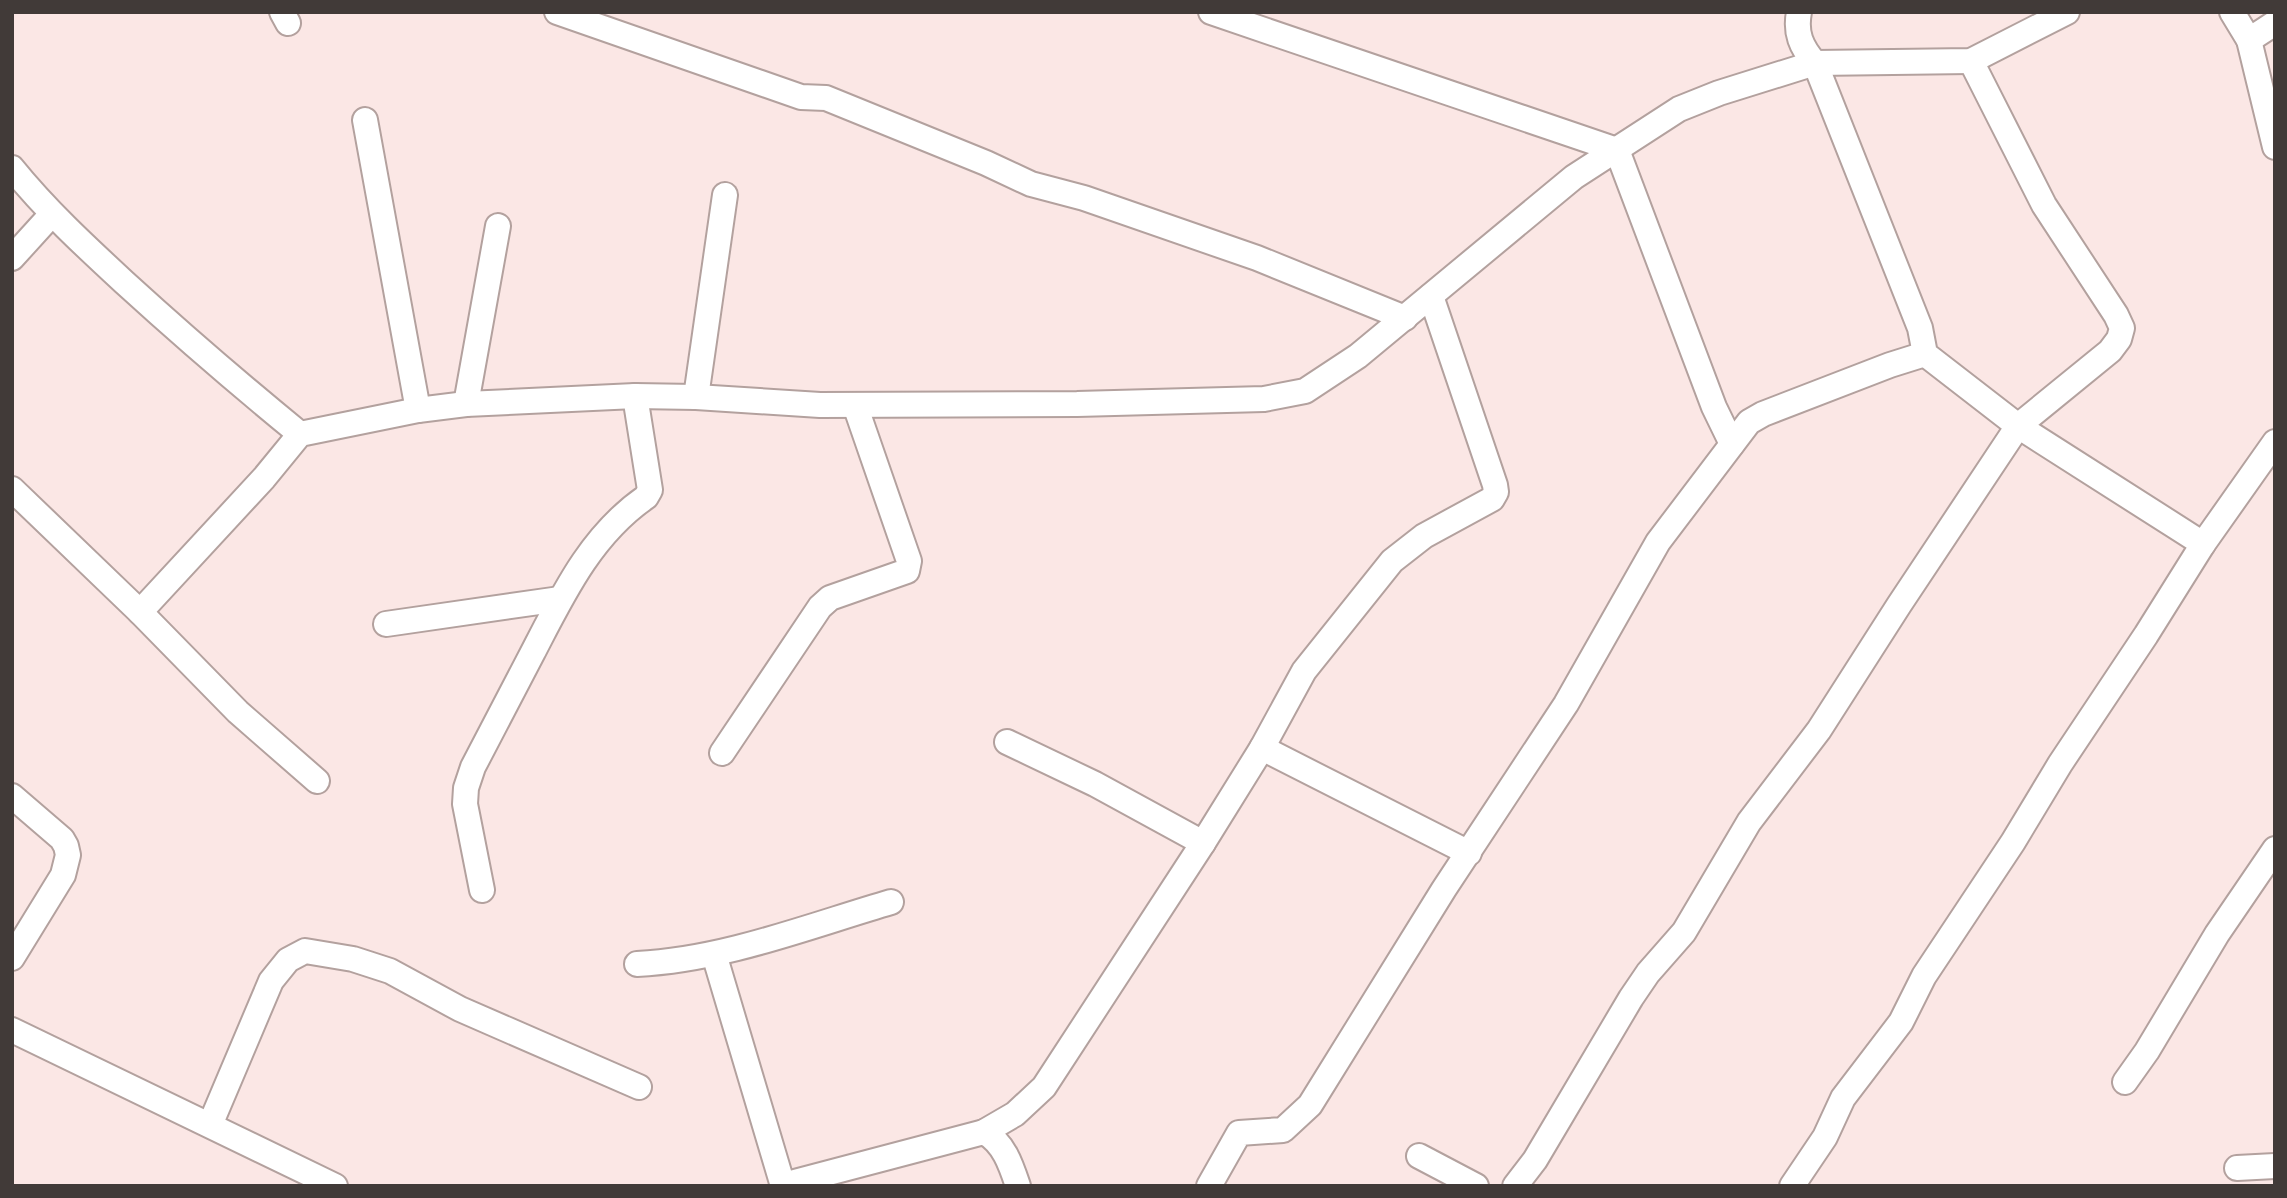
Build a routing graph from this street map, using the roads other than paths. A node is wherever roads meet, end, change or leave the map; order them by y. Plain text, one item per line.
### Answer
1 (557, 12) edge
2 (1211, 12) edge
3 (1799, 12) edge
4 (2067, 12) edge
5 (2232, 12) edge
6 (2275, 23) edge
7 (2249, 40) junction
8 (1971, 61) junction
9 (1815, 63) junction
10 (365, 120) dead end
11 (2275, 147) edge
12 (1617, 150) junction
13 (12, 168) edge
14 (725, 195) dead end
15 (51, 214) junction
16 (498, 226) dead end
17 (12, 258) edge
18 (1431, 296) junction
19 (1405, 318) junction
20 (1925, 354) junction
21 (635, 397) junction
22 (696, 397) junction
23 (466, 404) junction
24 (855, 405) junction
25 (418, 410) junction
26 (2018, 426) junction
27 (300, 434) junction
28 (2275, 442) edge
29 (1732, 444) junction
30 (12, 489) edge
31 (2203, 544) junction
32 (560, 599) junction
33 (140, 612) junction
34 (386, 624) dead end
35 (1007, 742) dead end
36 (1262, 748) junction
37 (722, 753) dead end
38 (317, 781) dead end
39 (12, 796) edge
40 (1203, 843) junction
41 (2275, 849) edge
42 (1469, 853) junction
43 (482, 890) dead end
44 (891, 902) dead end
45 (714, 954) junction
46 (12, 958) edge
47 (637, 964) dead end
48 (12, 1030) edge
49 (2125, 1082) dead end
50 (639, 1087) dead end
51 (210, 1125) junction
52 (984, 1132) junction
53 (1419, 1156) dead end
54 (2275, 1166) edge
55 (2237, 1168) dead end
56 (335, 1186) edge
57 (783, 1186) edge
58 (1018, 1186) edge
59 (1209, 1186) edge
60 (1476, 1186) edge
61 (1515, 1186) edge
62 (1792, 1186) edge

1 - 19 street
2 - 12 street
3 - 9 street
4 - 8 street
5 - 7 street
6 - 7 street
7 - 11 street
8 - 9 street
8 - 26 street
9 - 12 street
9 - 20 street
10 - 25 street
12 - 18 street
12 - 29 street
13 - 15 street
14 - 22 street
15 - 17 street
15 - 27 street
16 - 23 street
18 - 19 street
18 - 36 street
19 - 24 street
20 - 26 street
20 - 29 street
21 - 22 street
21 - 23 street
21 - 32 street
22 - 24 street
23 - 25 street
24 - 37 street
25 - 27 street
26 - 31 street
26 - 61 street
27 - 33 street
28 - 31 street
29 - 42 street
30 - 33 street
31 - 62 street
32 - 34 street
32 - 43 street
33 - 38 street
35 - 40 street
36 - 40 street
36 - 42 street
39 - 46 street
40 - 52 street
41 - 49 street
42 - 59 street
44 - 45 street
45 - 47 street
45 - 57 street
48 - 51 street
50 - 51 street
51 - 56 street
52 - 57 street
52 - 58 street
53 - 60 street
54 - 55 street

